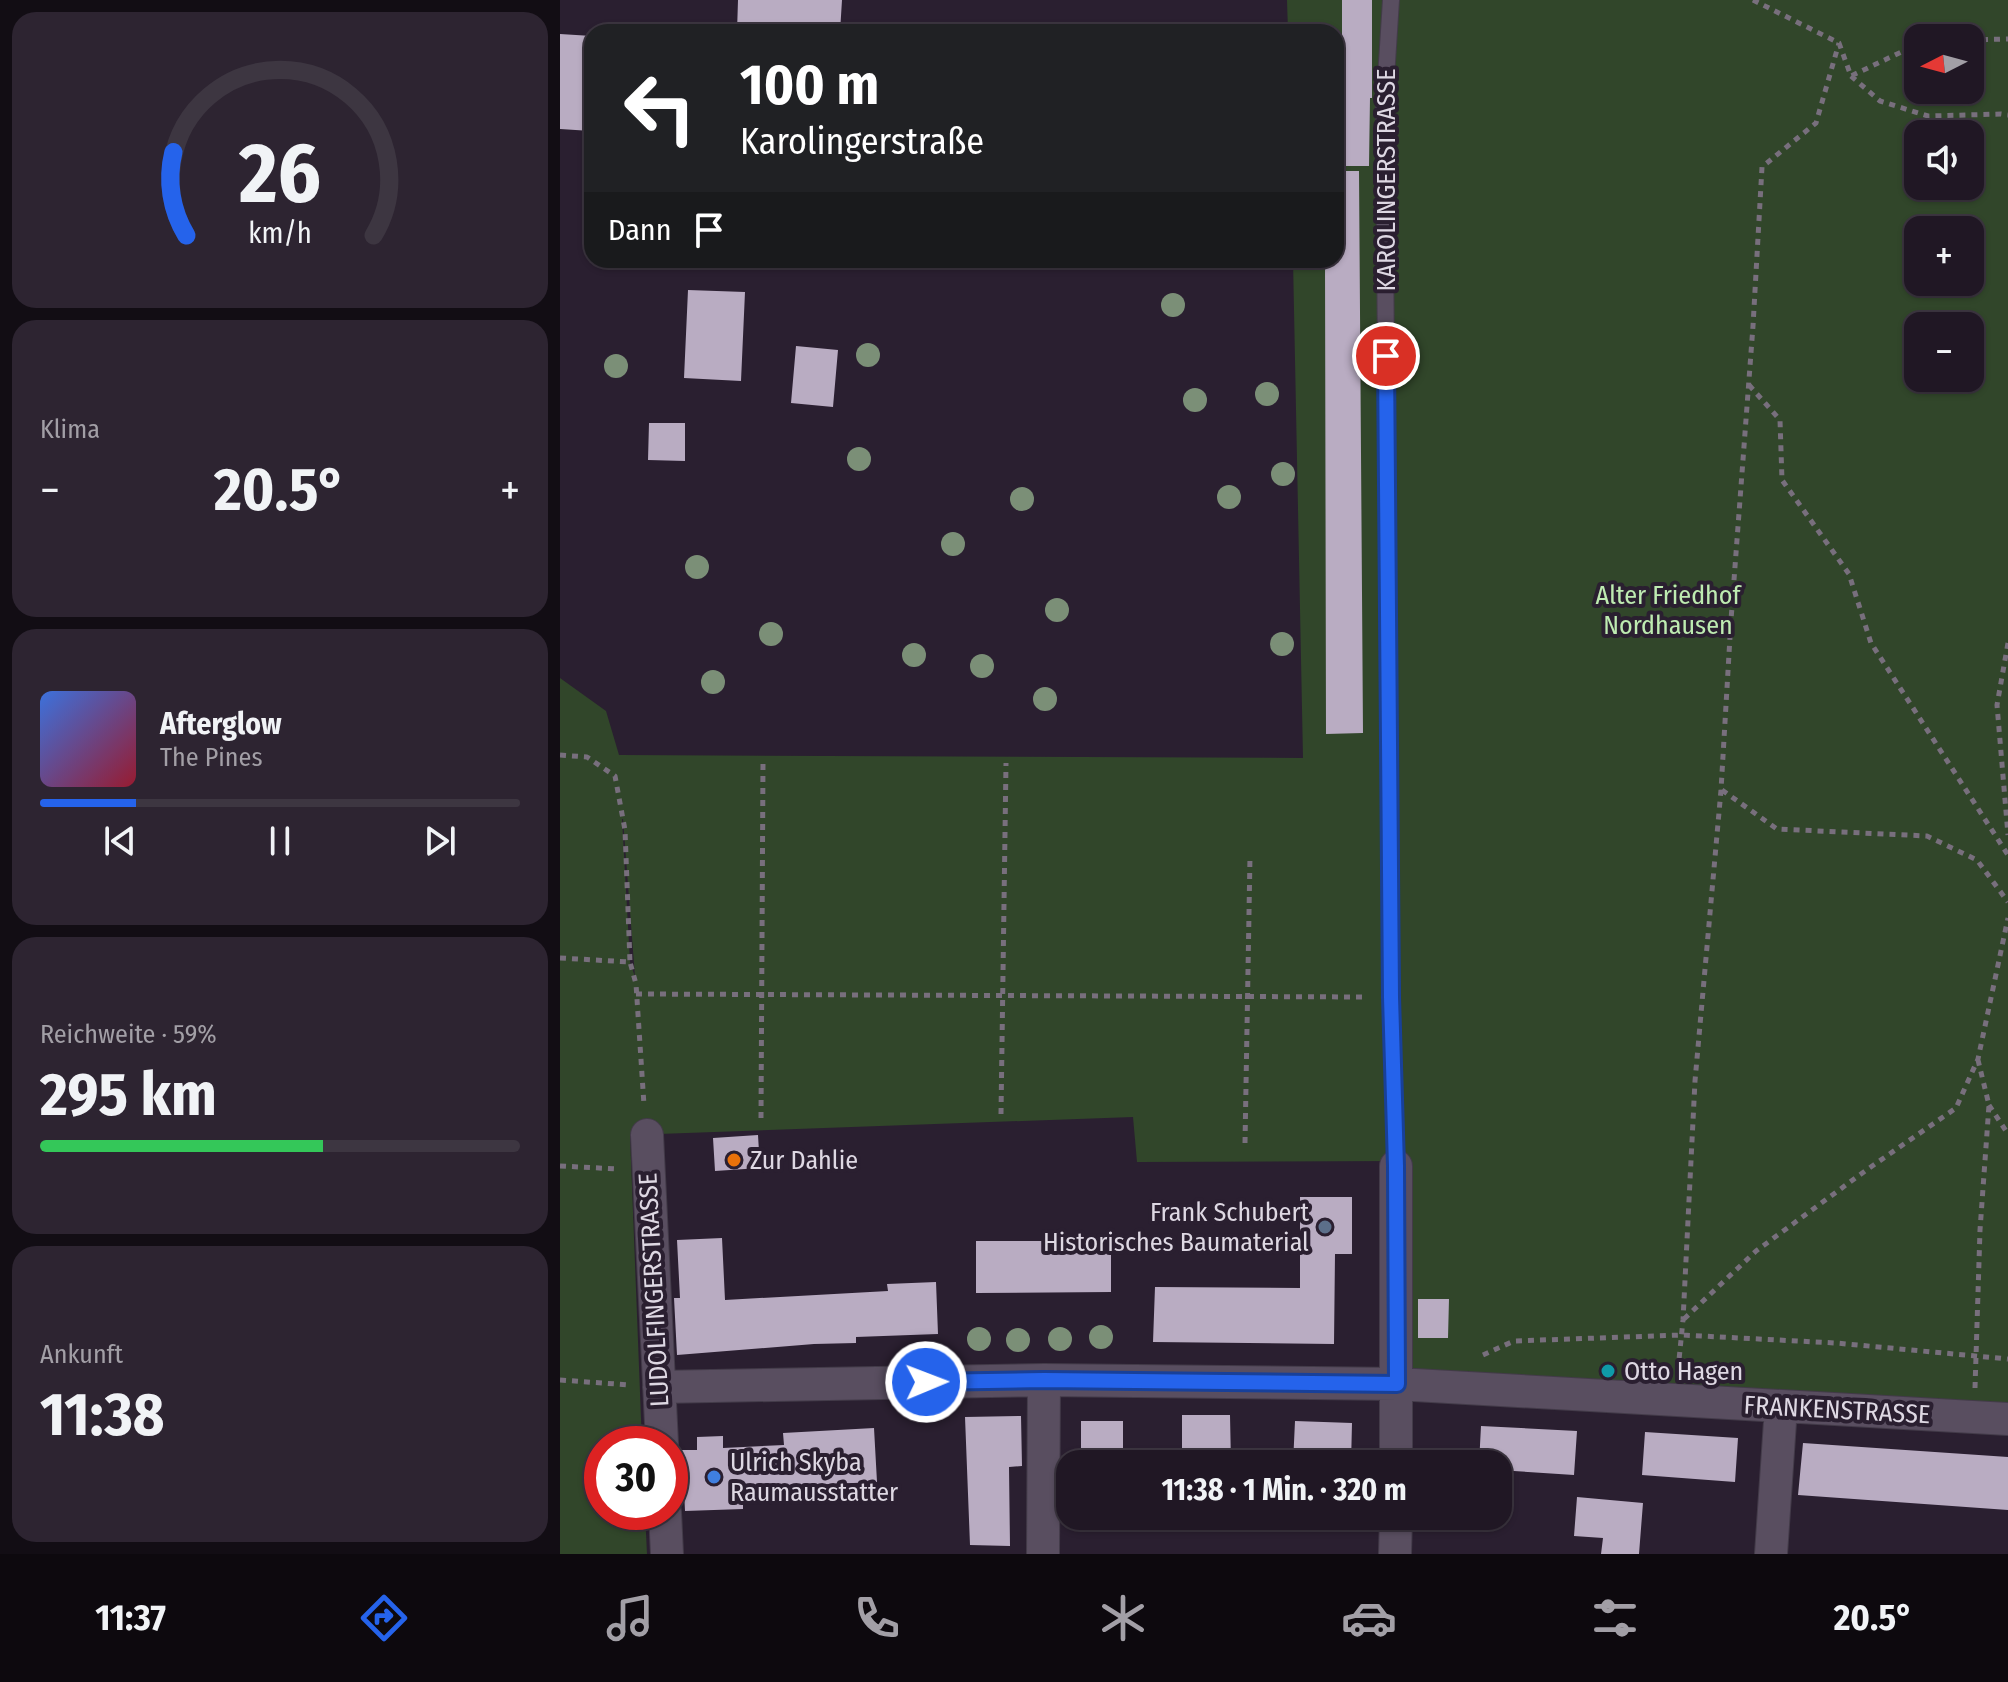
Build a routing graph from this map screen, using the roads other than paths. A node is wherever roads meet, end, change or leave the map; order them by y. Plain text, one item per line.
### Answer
1 (1391, 0) edge
2 (647, 1135) road end
3 (1396, 1166) joint
4 (1044, 1380) junction
5 (1397, 1384) junction
6 (659, 1387) junction
7 (1781, 1407) junction
8 (2008, 1419) edge
9 (661, 1426) edge
10 (1396, 1450) edge
11 (666, 1530) edge
12 (1396, 1530) edge
13 (667, 1554) edge
14 (1043, 1554) edge
15 (1395, 1554) edge
16 (1771, 1554) edge

1 - 3 lane, KAROLINGERSTRASSE
2 - 6 street, LUDOLFINGERSTRASSE
3 - 5 street, KAROLINGERSTRASSE
4 - 5 street, FRANKENSTRASSE
4 - 6 street, FRANKENSTRASSE
4 - 14 street
5 - 7 street, FRANKENSTRASSE
5 - 10 street, KAROLINGERSTRASSE
6 - 9 street, LUDOLFINGERSTRASSE
7 - 8 street, FRANKENSTRASSE
7 - 16 street
11 - 13 street
12 - 15 street

